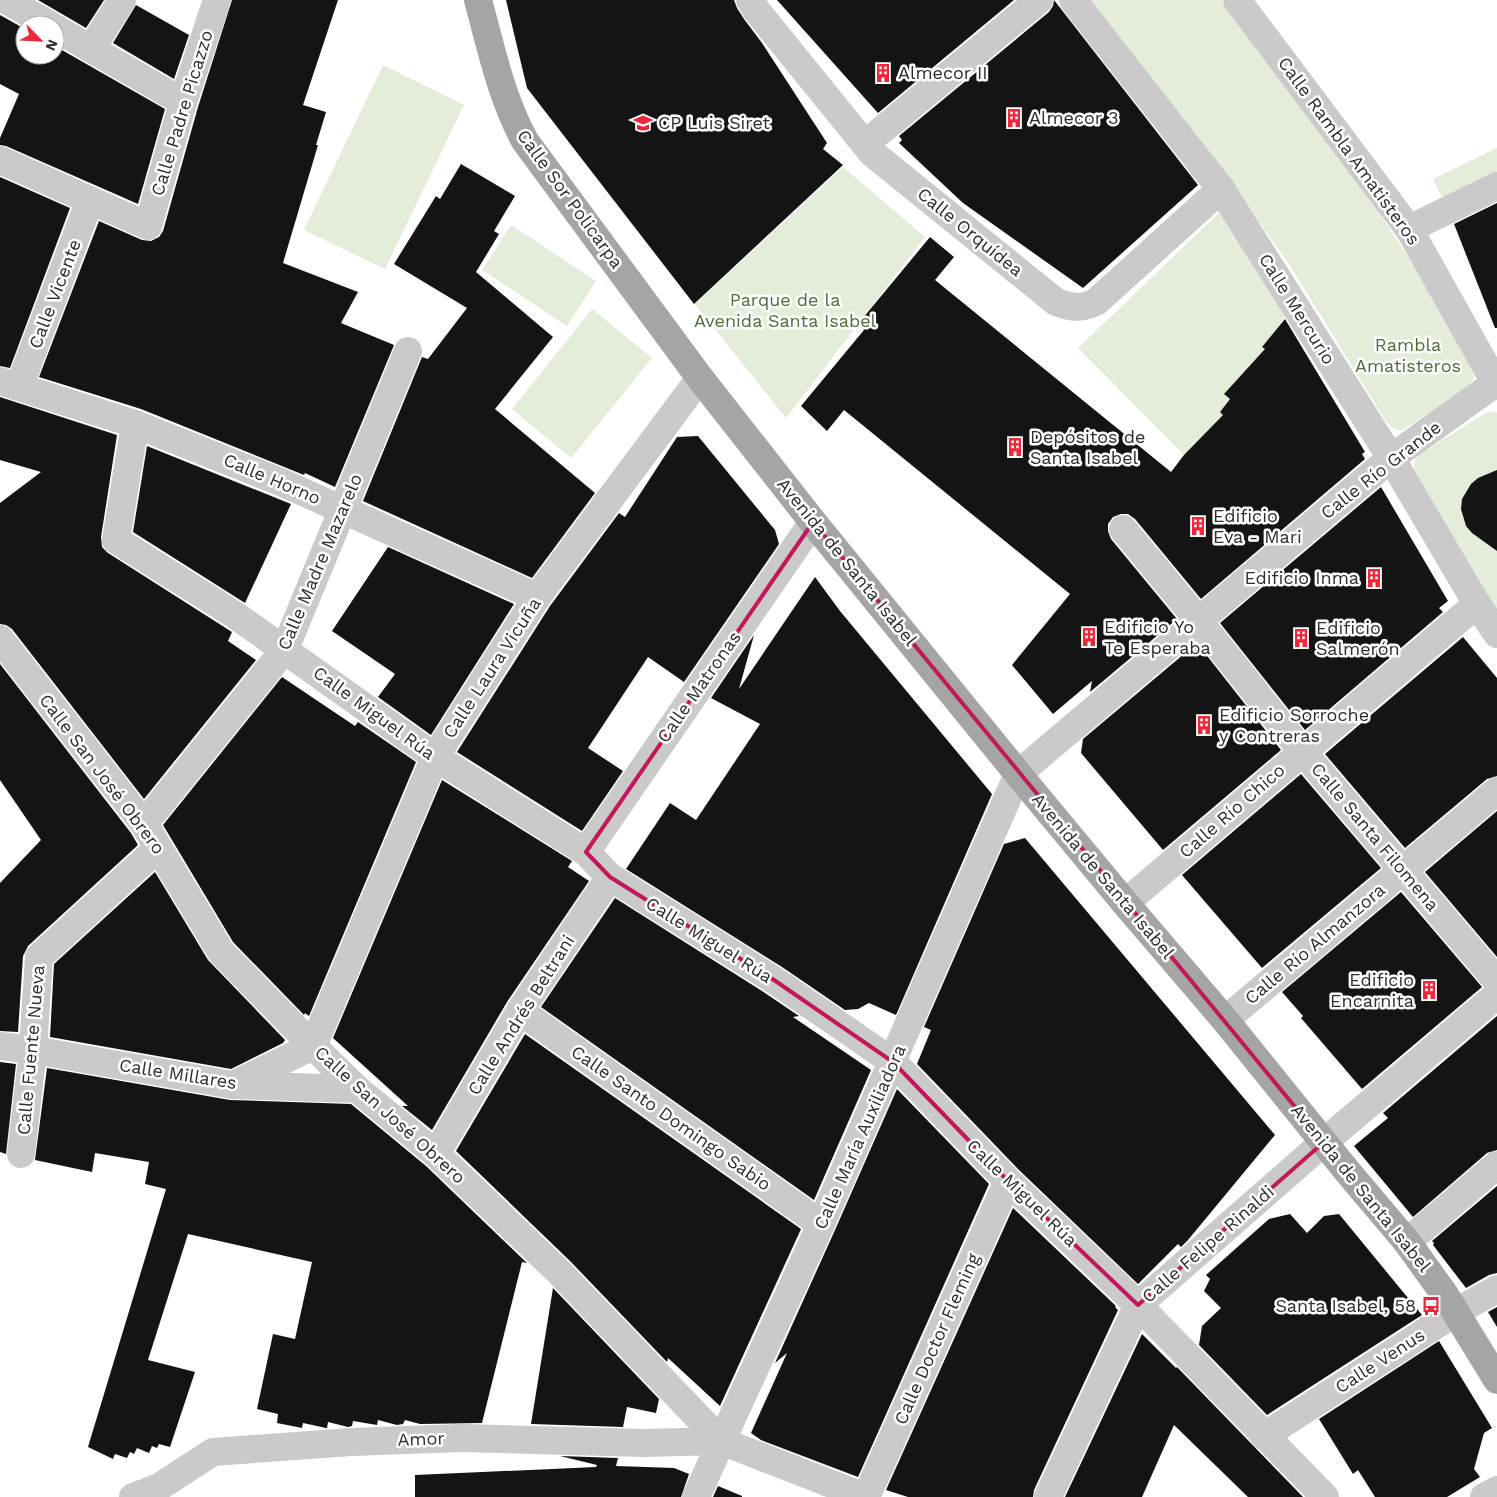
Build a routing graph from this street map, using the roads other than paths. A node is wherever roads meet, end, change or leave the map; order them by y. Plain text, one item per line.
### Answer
1 (6, 0) edge
2 (122, 0) edge
3 (217, 0) edge
4 (478, 0) edge
5 (750, 0) edge
6 (1039, 0) edge
7 (1073, 0) edge
8 (1243, 3) edge
9 (32, 15) edge
10 (65, 34) edge
11 (91, 49) junction
12 (183, 102) junction
13 (864, 144) junction
14 (0, 160) edge
15 (1497, 186) edge
16 (1221, 189) junction
17 (90, 200) junction
18 (1409, 229) junction
19 (408, 350) dead end
20 (700, 378) junction
21 (10, 384) edge
22 (1496, 384) edge
23 (135, 424) junction
24 (1390, 458) junction
25 (342, 509) junction
26 (813, 522) junction
27 (1123, 529) dead end
28 (537, 597) junction
29 (1477, 604) junction
30 (1198, 620) junction
31 (1497, 634) edge
32 (0, 639) edge
33 (285, 649) junction
34 (1302, 751) junction
35 (434, 757) junction
36 (1018, 774) junction
37 (1497, 790) edge
38 (144, 824) junction
39 (158, 848) junction
40 (586, 852) junction
41 (1403, 870) junction
42 (610, 877) junction
43 (1125, 903) junction
44 (1497, 981) edge
45 (1497, 995) edge
46 (520, 1011) junction
47 (1225, 1020) junction
48 (0, 1046) edge
49 (313, 1046) junction
50 (33, 1050) junction
51 (893, 1062) junction
52 (233, 1084) junction
53 (356, 1089) junction
54 (1324, 1142) junction
55 (21, 1154) dead end
56 (436, 1154) junction
57 (1497, 1165) edge
58 (1008, 1181) junction
59 (821, 1224) junction
60 (1407, 1242) junction
61 (1497, 1289) edge
62 (1138, 1305) junction
63 (1456, 1312) junction
64 (1497, 1380) edge
65 (1264, 1436) junction
66 (721, 1441) junction
67 (1497, 1490) edge
68 (133, 1497) edge
69 (696, 1497) edge
70 (866, 1497) edge
71 (1048, 1497) edge
72 (1325, 1497) edge
73 (1484, 1497) edge

1 - 9 street
2 - 11 street
3 - 12 street, Calle Padre Picazzo
4 - 20 main road, Calle Sor Policarpa
5 - 13 street, Calle Orquídea
6 - 13 street
7 - 16 street, Calle Mercurio
8 - 18 street, Calle Rambla Amatisteros
10 - 11 street
11 - 12 street
12 - 17 street, Calle Padre Picazzo
13 - 16 street, Calle Orquídea
14 - 17 street
15 - 18 street
16 - 24 street, Calle Mercurio
17 - 21 street, Calle Vicente
18 - 22 street, Calle Rambla Amatisteros
19 - 25 street, Calle Madre Mazarelo
20 - 26 main road, Avenida de Santa Isabel
20 - 28 street, Calle Laura Vicuña
21 - 23 street, Calle Horno
22 - 24 street, Calle Río Grande
23 - 25 street, Calle Horno
23 - 33 street, Calle Miguel Rúa
24 - 29 street, Calle Mercurio
24 - 30 street, Calle Río Grande
25 - 28 street, Calle Horno
25 - 33 street, Calle Madre Mazarelo
26 - 36 main road, Avenida de Santa Isabel
26 - 40 street, Calle Matronas
27 - 30 street, Calle Santa Filomena
28 - 35 street, Calle Laura Vicuña
29 - 31 street, Calle Mercurio
29 - 34 street, Calle Río Chico
30 - 34 street, Calle Santa Filomena
30 - 36 street, Calle Río Grande
32 - 38 street, Calle San José Obrero
33 - 35 street, Calle Miguel Rúa
33 - 38 street, Calle Madre Mazarelo
34 - 41 street, Calle Santa Filomena
34 - 43 street, Calle Río Chico
35 - 40 street, Calle Miguel Rúa
35 - 49 street, Calle Laura Vicuña
36 - 43 main road, Avenida de Santa Isabel
36 - 51 street, Calle María Auxiliadora
37 - 41 street, Calle Río Almanzora
38 - 39 street, Calle San José Obrero
39 - 49 street, Calle San José Obrero
39 - 50 street, Calle Fuente Nueva
40 - 42 street, Calle Miguel Rúa
41 - 44 street, Calle Santa Filomena
41 - 47 street, Calle Río Almanzora
42 - 46 street, Calle Andrés Beltrani
42 - 51 street, Calle Miguel Rúa
43 - 47 main road, Avenida de Santa Isabel
45 - 54 street, Calle Felipe Rinaldi
46 - 56 street, Calle Andrés Beltrani
46 - 59 street, Calle Santo Domingo Sabio
47 - 54 main road, Avenida de Santa Isabel
48 - 50 street, Calle Millares
49 - 52 street
49 - 53 street, Calle San José Obrero
50 - 52 street, Calle Millares
50 - 55 street, Calle Fuente Nueva
51 - 58 street, Calle Miguel Rúa
51 - 59 street, Calle María Auxiliadora
52 - 53 street, Calle Millares
53 - 56 street, Calle San José Obrero
54 - 60 main road, Avenida de Santa Isabel
54 - 62 street, Calle Felipe Rinaldi
56 - 66 street, Calle San José Obrero
57 - 60 street
58 - 62 street, Calle Miguel Rúa
58 - 70 street, Calle Doctor Fleming
59 - 66 street, Calle María Auxiliadora
60 - 63 main road, Avenida de Santa Isabel
61 - 63 street, Calle Venus
62 - 65 street, Calle Miguel Rúa
62 - 71 street, Calle Felipe Rinaldi
63 - 64 main road, Avenida de Santa Isabel
63 - 65 street, Calle Venus
65 - 72 street, Calle Miguel Rúa
66 - 68 street, Amor
66 - 69 street, Calle María Auxiliadora
66 - 70 street, Calle San José Obrero
67 - 73 street

